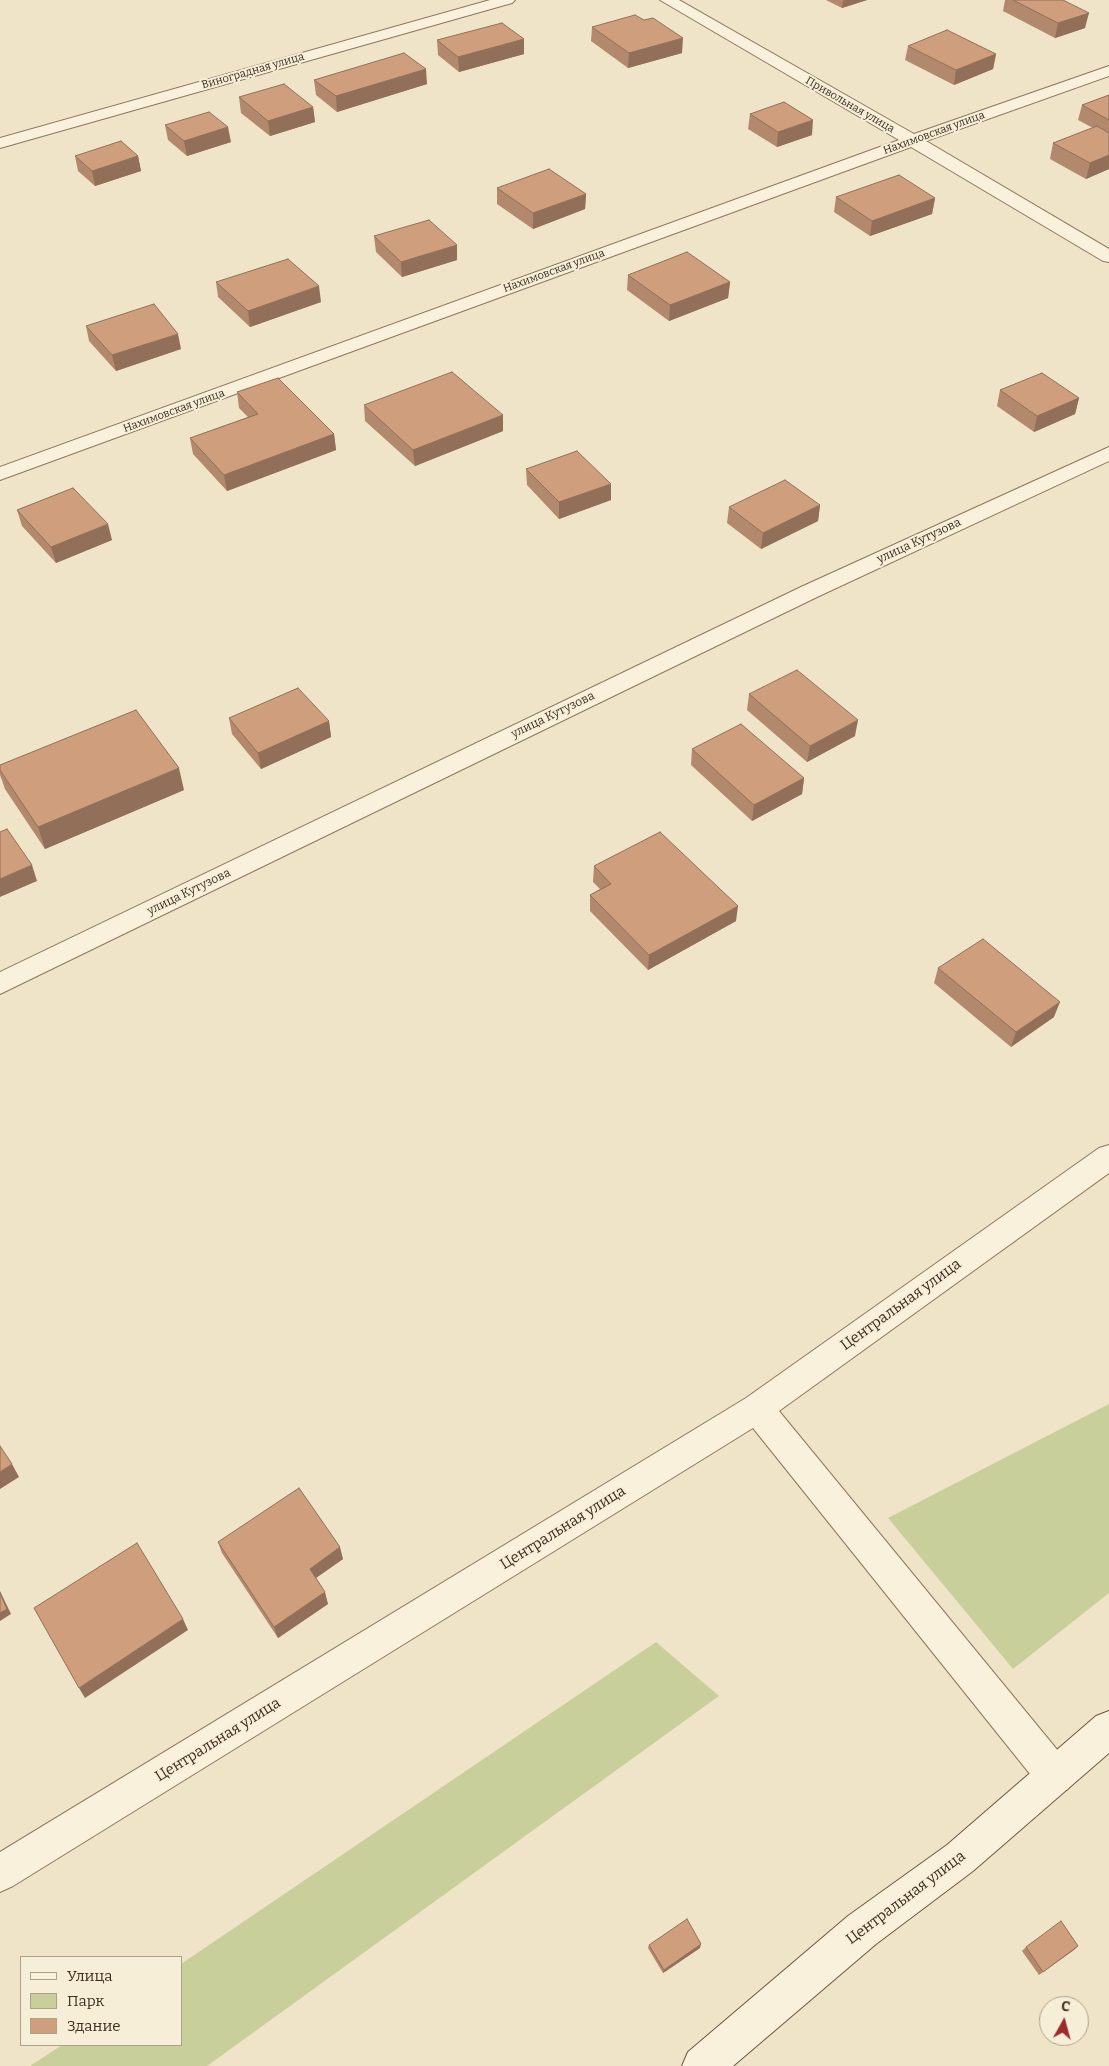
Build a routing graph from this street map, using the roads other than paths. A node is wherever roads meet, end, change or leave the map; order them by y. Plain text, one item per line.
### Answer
1 (507, 0) edge
2 (668, 0) edge
3 (1109, 71) edge
4 (911, 140) junction
5 (0, 143) edge
6 (1109, 257) edge
7 (1109, 453) edge
8 (0, 474) edge
9 (0, 984) edge
10 (1109, 1157) edge
11 (757, 1408) junction
12 (1109, 1729) edge
13 (1055, 1776) junction
14 (0, 1873) edge
15 (702, 2066) edge

1 - 5 street, Виноградная улица
2 - 4 street, Привольная улица
3 - 4 street, Нахимовская улица
4 - 6 street, Привольная улица
4 - 8 street, Нахимовская улица
7 - 9 street, улица Кутузова
10 - 11 street, Центральная улица
11 - 13 street
11 - 14 street, Центральная улица
12 - 13 street, Центральная улица
13 - 15 street, Центральная улица

